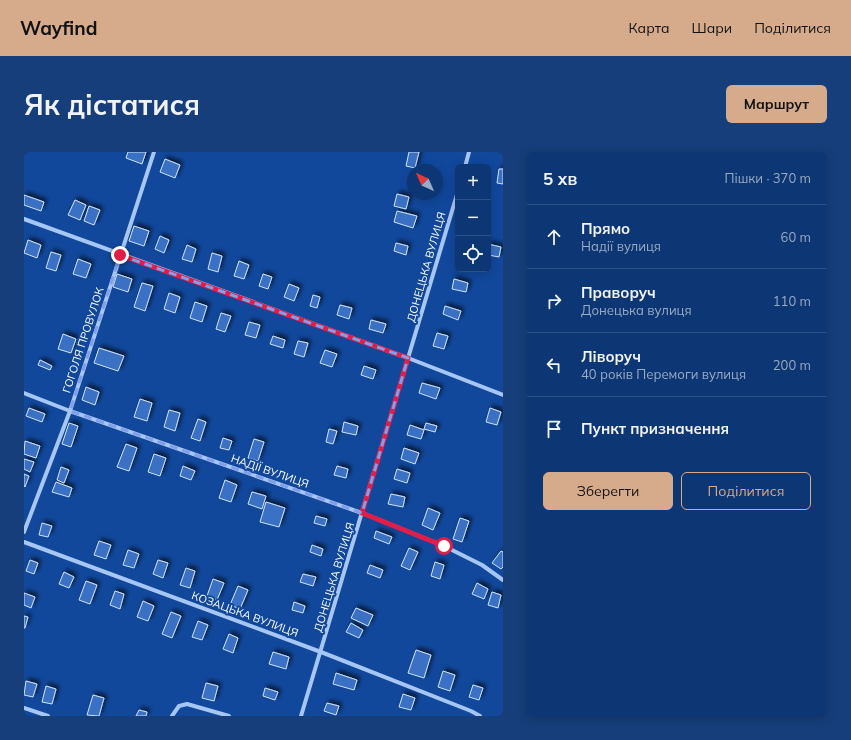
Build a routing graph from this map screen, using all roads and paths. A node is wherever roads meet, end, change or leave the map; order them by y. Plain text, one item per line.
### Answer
1 (154, 152) edge
2 (469, 152) edge
3 (466, 164) edge
4 (455, 200) edge
5 (24, 219) edge
6 (120, 255) junction
7 (408, 358) junction
8 (24, 393) edge
9 (503, 395) edge
10 (70, 411) junction
11 (362, 513) junction
12 (24, 532) edge
13 (24, 542) edge
14 (503, 580) edge
15 (321, 652) junction
16 (24, 708) edge
17 (48, 716) edge
18 (172, 716) edge
19 (229, 716) edge
20 (301, 716) edge
21 (480, 716) edge

1 - 6 street, ГОГОЛЯ ПРОВУЛОК
2 - 3 street
4 - 7 street, ДОНЕЦЬКА ВУЛИЦЯ
5 - 6 street
6 - 7 street
6 - 10 street, ГОГОЛЯ ПРОВУЛОК
7 - 9 street
7 - 11 street, ДОНЕЦЬКА ВУЛИЦЯ
8 - 10 street, НАДІЇ ВУЛИЦЯ
10 - 11 street, НАДІЇ ВУЛИЦЯ
10 - 12 street, ГОГОЛЯ ПРОВУЛОК
11 - 14 street, НАДІЇ ВУЛИЦЯ
11 - 15 street, ДОНЕЦЬКА ВУЛИЦЯ
13 - 15 street, КОЗАЦЬКА ВУЛИЦЯ
15 - 20 street, ДОНЕЦЬКА ВУЛИЦЯ
15 - 21 street, КОЗАЦЬКА ВУЛИЦЯ
16 - 17 street
18 - 19 street

